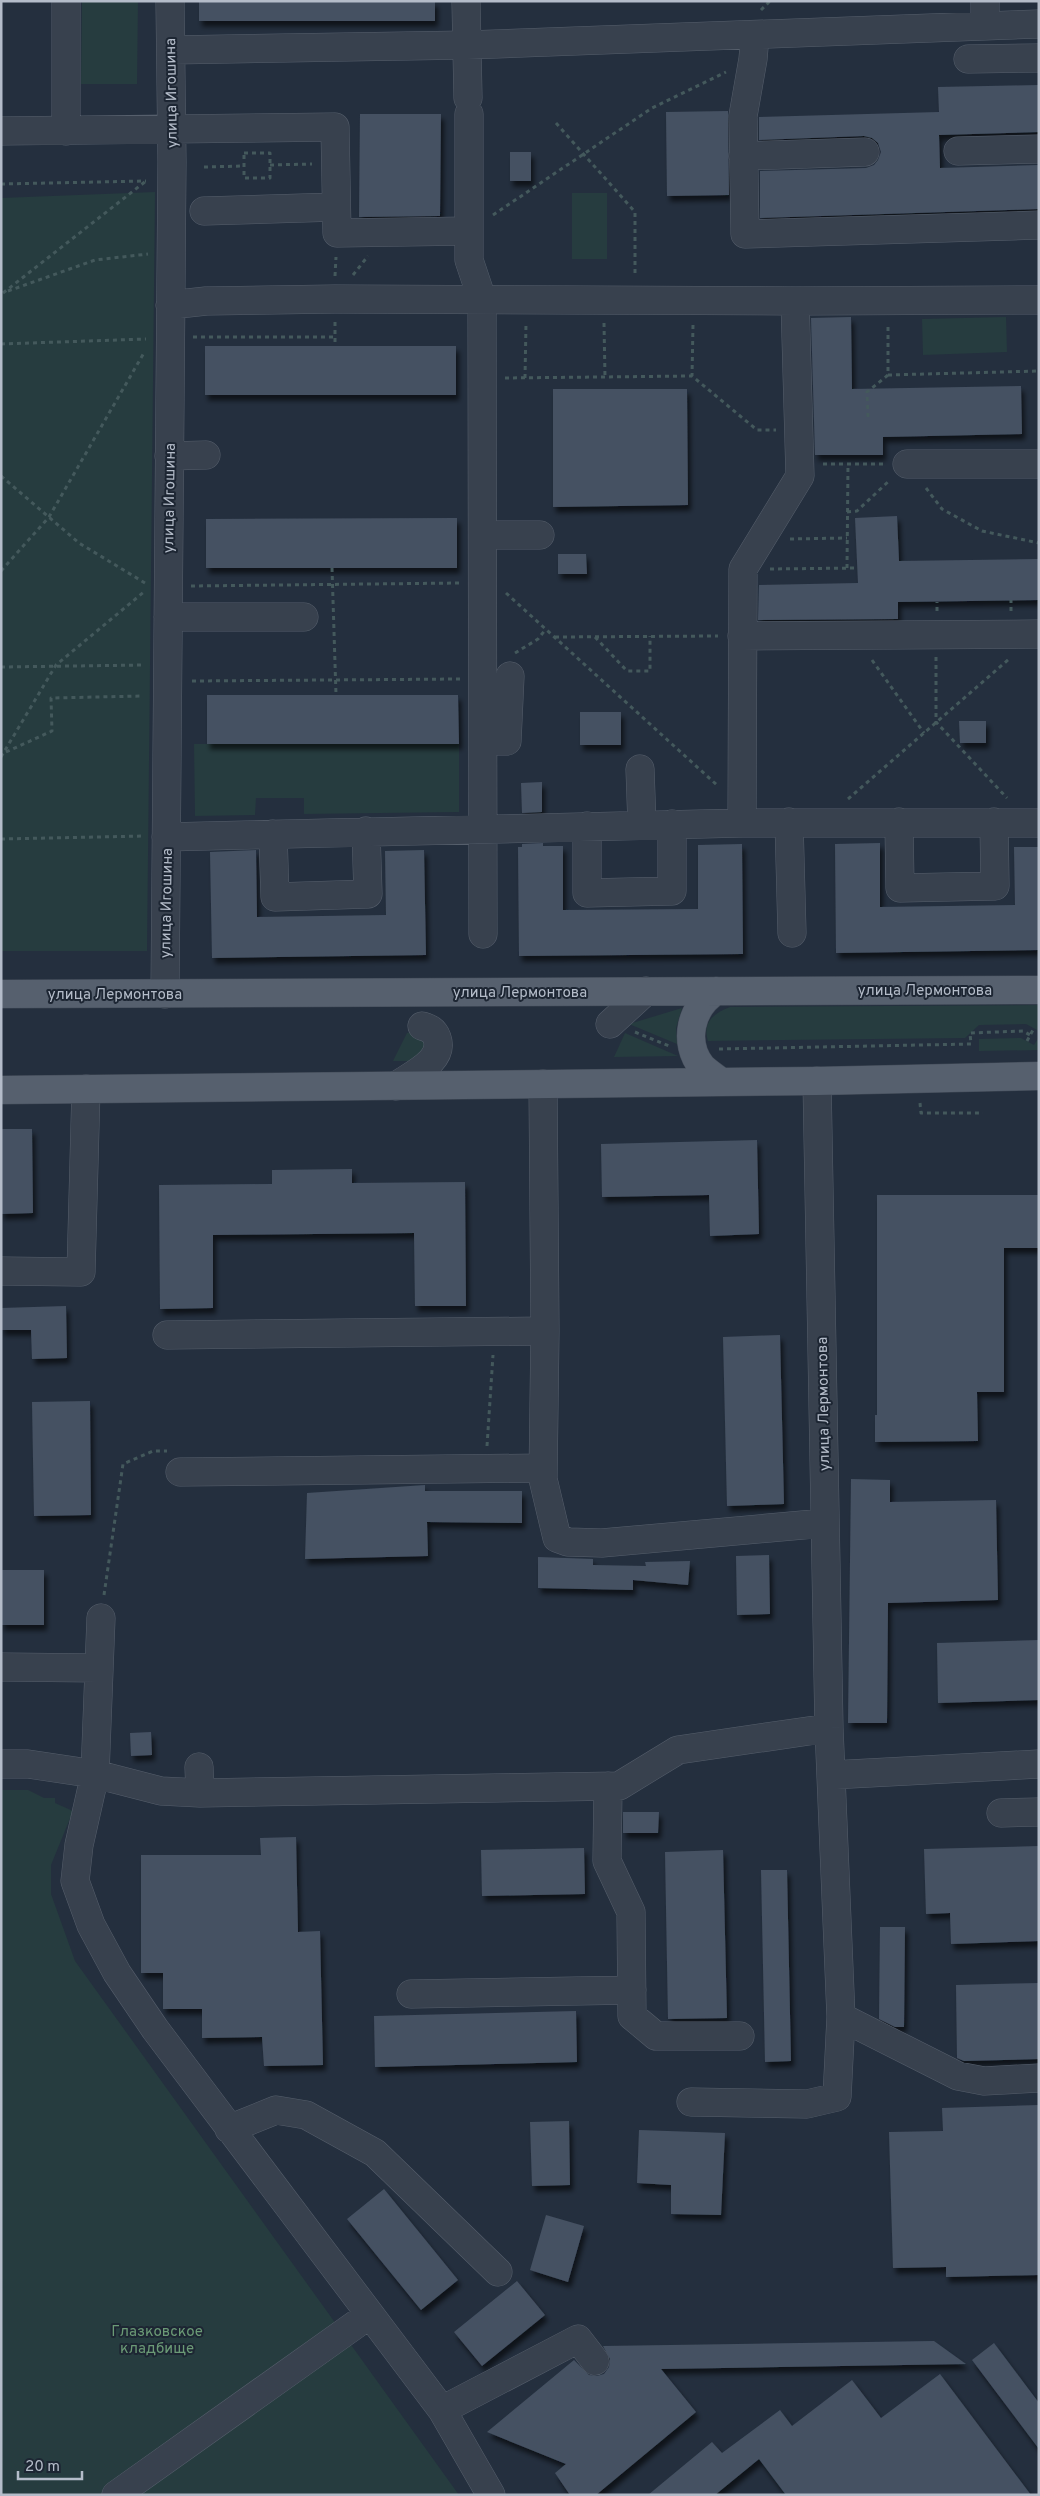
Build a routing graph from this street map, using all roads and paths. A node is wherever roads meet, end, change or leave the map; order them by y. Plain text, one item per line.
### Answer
1 (66, 1) edge
2 (170, 1) edge
3 (466, 1) edge
4 (985, 14) edge
5 (1039, 24) edge
6 (467, 45) junction
7 (754, 47) junction
8 (171, 50) junction
9 (1039, 58) edge
10 (968, 60) dead end
11 (556, 123) dead end
12 (172, 129) junction
13 (66, 130) junction
14 (1, 131) edge
15 (1039, 149) edge
16 (958, 151) dead end
17 (865, 152) dead end
18 (583, 154) junction
19 (743, 156) junction
20 (335, 163) junction
21 (270, 165) junction
22 (244, 166) junction
23 (204, 167) dead end
24 (159, 181) junction
25 (1, 184) edge
26 (336, 207) junction
27 (204, 211) dead end
28 (1039, 226) edge
29 (469, 231) junction
30 (386, 232) junction
31 (171, 252) junction
32 (2, 293) edge
33 (482, 299) junction
34 (335, 300) junction
35 (603, 300) junction
36 (635, 300) junction
37 (693, 300) junction
38 (1039, 300) edge
39 (795, 301) junction
40 (170, 305) junction
41 (526, 321) dead end
42 (888, 321) dead end
43 (195, 337) dead end
44 (335, 337) dead end
45 (1, 344) edge
46 (1039, 371) edge
47 (692, 376) junction
48 (888, 376) junction
49 (606, 377) junction
50 (509, 378) dead end
51 (525, 378) junction
52 (868, 417) dead end
53 (772, 430) dead end
54 (206, 455) dead end
55 (169, 456) junction
56 (859, 464) dead end
57 (907, 464) junction
58 (1039, 464) edge
59 (1, 476) edge
60 (847, 512) junction
61 (49, 517) junction
62 (484, 535) junction
63 (540, 535) dead end
64 (847, 538) junction
65 (762, 539) junction
66 (1039, 543) edge
67 (332, 568) dead end
68 (847, 568) junction
69 (857, 568) dead end
70 (742, 569) junction
71 (1, 571) edge
72 (467, 582) dead end
73 (332, 584) junction
74 (197, 585) dead end
75 (187, 586) dead end
76 (500, 588) dead end
77 (937, 602) dead end
78 (178, 617) junction
79 (304, 617) dead end
80 (546, 629) junction
81 (1038, 634) edge
82 (855, 635) junction
83 (936, 635) junction
84 (595, 636) junction
85 (650, 636) junction
86 (730, 636) junction
87 (554, 637) junction
88 (538, 639) dead end
89 (56, 665) junction
90 (153, 665) dead end
91 (1, 667) edge
92 (510, 676) dead end
93 (468, 679) dead end
94 (335, 680) junction
95 (197, 681) dead end
96 (336, 695) dead end
97 (151, 696) dead end
98 (936, 722) junction
99 (924, 733) junction
100 (483, 741) junction
101 (6, 752) junction
102 (1, 757) edge
103 (640, 769) dead end
104 (1002, 812) junction
105 (742, 816) junction
106 (789, 822) junction
107 (838, 822) junction
108 (898, 822) junction
109 (1039, 823) edge
110 (672, 824) junction
111 (642, 825) junction
112 (586, 826) junction
113 (482, 829) junction
114 (366, 831) junction
115 (273, 834) junction
116 (159, 836) junction
117 (1, 839) edge
118 (792, 933) dead end
119 (483, 934) dead end
120 (1039, 990) edge
121 (646, 991) junction
122 (716, 991) junction
123 (1, 994) edge
124 (165, 994) junction
125 (610, 1024) joint
126 (422, 1026) dead end
127 (1034, 1028) dead end
128 (1030, 1035) junction
129 (1027, 1041) dead end
130 (670, 1046) dead end
131 (711, 1049) dead end
132 (1039, 1076) edge
133 (817, 1081) junction
134 (720, 1082) junction
135 (542, 1084) junction
136 (396, 1086) junction
137 (86, 1089) junction
138 (1, 1090) edge
139 (983, 1113) dead end
140 (932, 1114) dead end
141 (1, 1271) edge
142 (495, 1331) junction
143 (544, 1331) junction
144 (167, 1335) dead end
145 (487, 1449) dead end
146 (177, 1462) joint
147 (543, 1468) junction
148 (825, 1523) junction
149 (101, 1618) joint
150 (1, 1667) edge
151 (99, 1668) junction
152 (829, 1728) junction
153 (1, 1764) edge
154 (1039, 1764) edge
155 (96, 1774) junction
156 (831, 1775) junction
157 (608, 1786) junction
158 (1039, 1812) edge
159 (1001, 1814) dead end
160 (632, 1990) junction
161 (411, 1994) dead end
162 (841, 2017) junction
163 (740, 2036) dead end
164 (1039, 2078) edge
165 (691, 2102) dead end
166 (229, 2129) junction
167 (498, 2272) dead end
168 (369, 2315) junction
169 (595, 2361) dead end
170 (442, 2410) junction
171 (116, 2495) edge
172 (490, 2495) edge

1 - 13 street
2 - 8 street, улица Игошина
3 - 6 street
4 - 5 street
4 - 7 street
6 - 7 street
6 - 8 street
6 - 29 street
7 - 18 path
7 - 19 street
8 - 12 street, улица Игошина
9 - 10 street
11 - 18 path
12 - 13 street
12 - 20 street
12 - 24 street, улица Игошина
13 - 14 street
15 - 16 street
17 - 19 street
18 - 29 path
18 - 36 path
19 - 28 street
20 - 21 path
20 - 26 street
21 - 22 path
21 - 22 path
22 - 23 path
24 - 25 path
24 - 31 street, улица Игошина
24 - 32 path
26 - 27 street
26 - 30 street
29 - 30 street
29 - 33 street
30 - 34 path
31 - 32 path
31 - 40 street, улица Игошина
33 - 34 street
33 - 35 street
33 - 62 street
34 - 40 street
35 - 36 street
35 - 49 path
36 - 37 street
37 - 39 street
37 - 47 path
38 - 39 street
39 - 65 street
40 - 55 street, улица Игошина
41 - 51 path
42 - 48 path
43 - 44 path
45 - 61 path
46 - 48 path
47 - 49 path
47 - 53 path
48 - 52 path
49 - 51 path
50 - 51 path
54 - 55 street
55 - 78 street, улица Игошина
56 - 60 path
57 - 58 street
57 - 60 path
57 - 66 path
59 - 61 path
60 - 64 path
61 - 71 path
61 - 89 path
62 - 63 street
62 - 100 street
64 - 65 path
64 - 68 path
65 - 70 street
67 - 73 path
68 - 69 path
68 - 70 path
70 - 86 street
72 - 73 path
73 - 74 path
73 - 94 path
75 - 78 path
76 - 80 path
77 - 83 path
78 - 79 street
78 - 116 street, улица Игошина
80 - 87 path
80 - 88 path
81 - 83 street
81 - 98 path
82 - 83 street
82 - 86 street
82 - 99 path
83 - 98 path
84 - 85 path
84 - 85 path
84 - 87 path
85 - 86 path
86 - 105 street
87 - 105 path
89 - 90 path
89 - 91 path
89 - 101 path
92 - 100 street
93 - 94 path
94 - 95 path
94 - 96 path
97 - 101 path
98 - 99 path
98 - 104 path
99 - 107 path
100 - 113 street
101 - 102 path
103 - 111 street
104 - 108 street
104 - 108 street
104 - 109 street
105 - 106 street
105 - 110 street
106 - 107 street
106 - 118 street
107 - 108 street
110 - 111 street
110 - 112 street
111 - 112 street
112 - 113 street
113 - 114 street
113 - 119 street
114 - 115 street
114 - 115 street
115 - 116 street
116 - 117 path
116 - 124 street, улица Игошина
120 - 122 main road, улица Лермонтова
121 - 122 main road, улица Лермонтова
121 - 124 main road, улица Лермонтова
121 - 125 street
122 - 134 main road
123 - 124 main road, улица Лермонтова
125 - 130 path
126 - 136 street
127 - 128 path
128 - 129 path
128 - 131 path
132 - 133 main road
133 - 134 main road
133 - 148 street, улица Лермонтова
134 - 135 main road
135 - 136 main road
135 - 143 street
136 - 137 main road
137 - 138 main road
137 - 141 street
139 - 140 path
142 - 143 street
142 - 144 street
142 - 145 path
143 - 147 street
146 - 147 street
146 - 149 path
147 - 148 street
148 - 152 street, улица Лермонтова
149 - 151 street
150 - 151 street
151 - 155 street
152 - 156 street, улица Лермонтова
152 - 157 street
153 - 155 street
154 - 156 street
155 - 157 street
155 - 166 street
156 - 162 street, улица Лермонтова
157 - 160 street
158 - 159 street
160 - 161 street
160 - 163 street
162 - 164 street
162 - 165 street, улица Лермонтова
166 - 167 street
166 - 168 street
168 - 170 street
168 - 171 street
169 - 170 street
170 - 172 street

